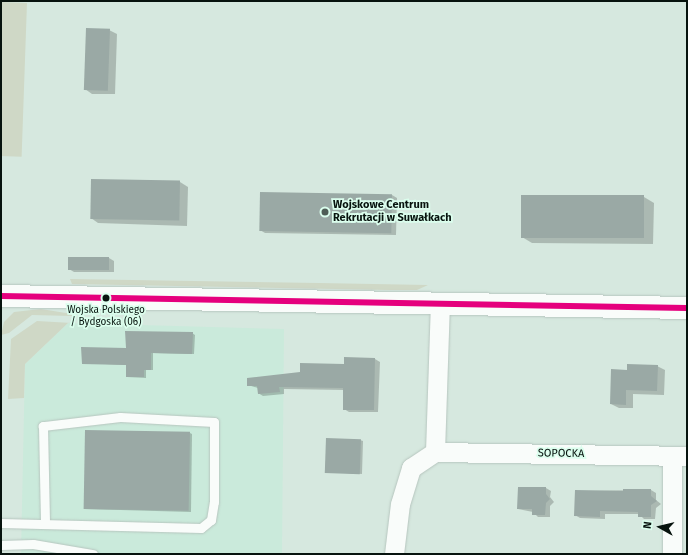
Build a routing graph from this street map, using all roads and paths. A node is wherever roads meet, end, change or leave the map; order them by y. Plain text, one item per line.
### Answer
1 (1, 296) edge
2 (440, 303) junction
3 (687, 308) edge
4 (435, 452) junction
5 (679, 456) edge
6 (1, 523) edge
7 (45, 524) junction
8 (1, 545) edge
9 (59, 551) edge
10 (93, 554) edge
11 (394, 554) edge
12 (672, 554) edge

1 - 2 street
2 - 3 street
2 - 4 street
4 - 5 street, SOPOCKA
4 - 11 street
5 - 12 street
6 - 7 lane
7 - 7 lane
8 - 9 lane
9 - 10 lane

